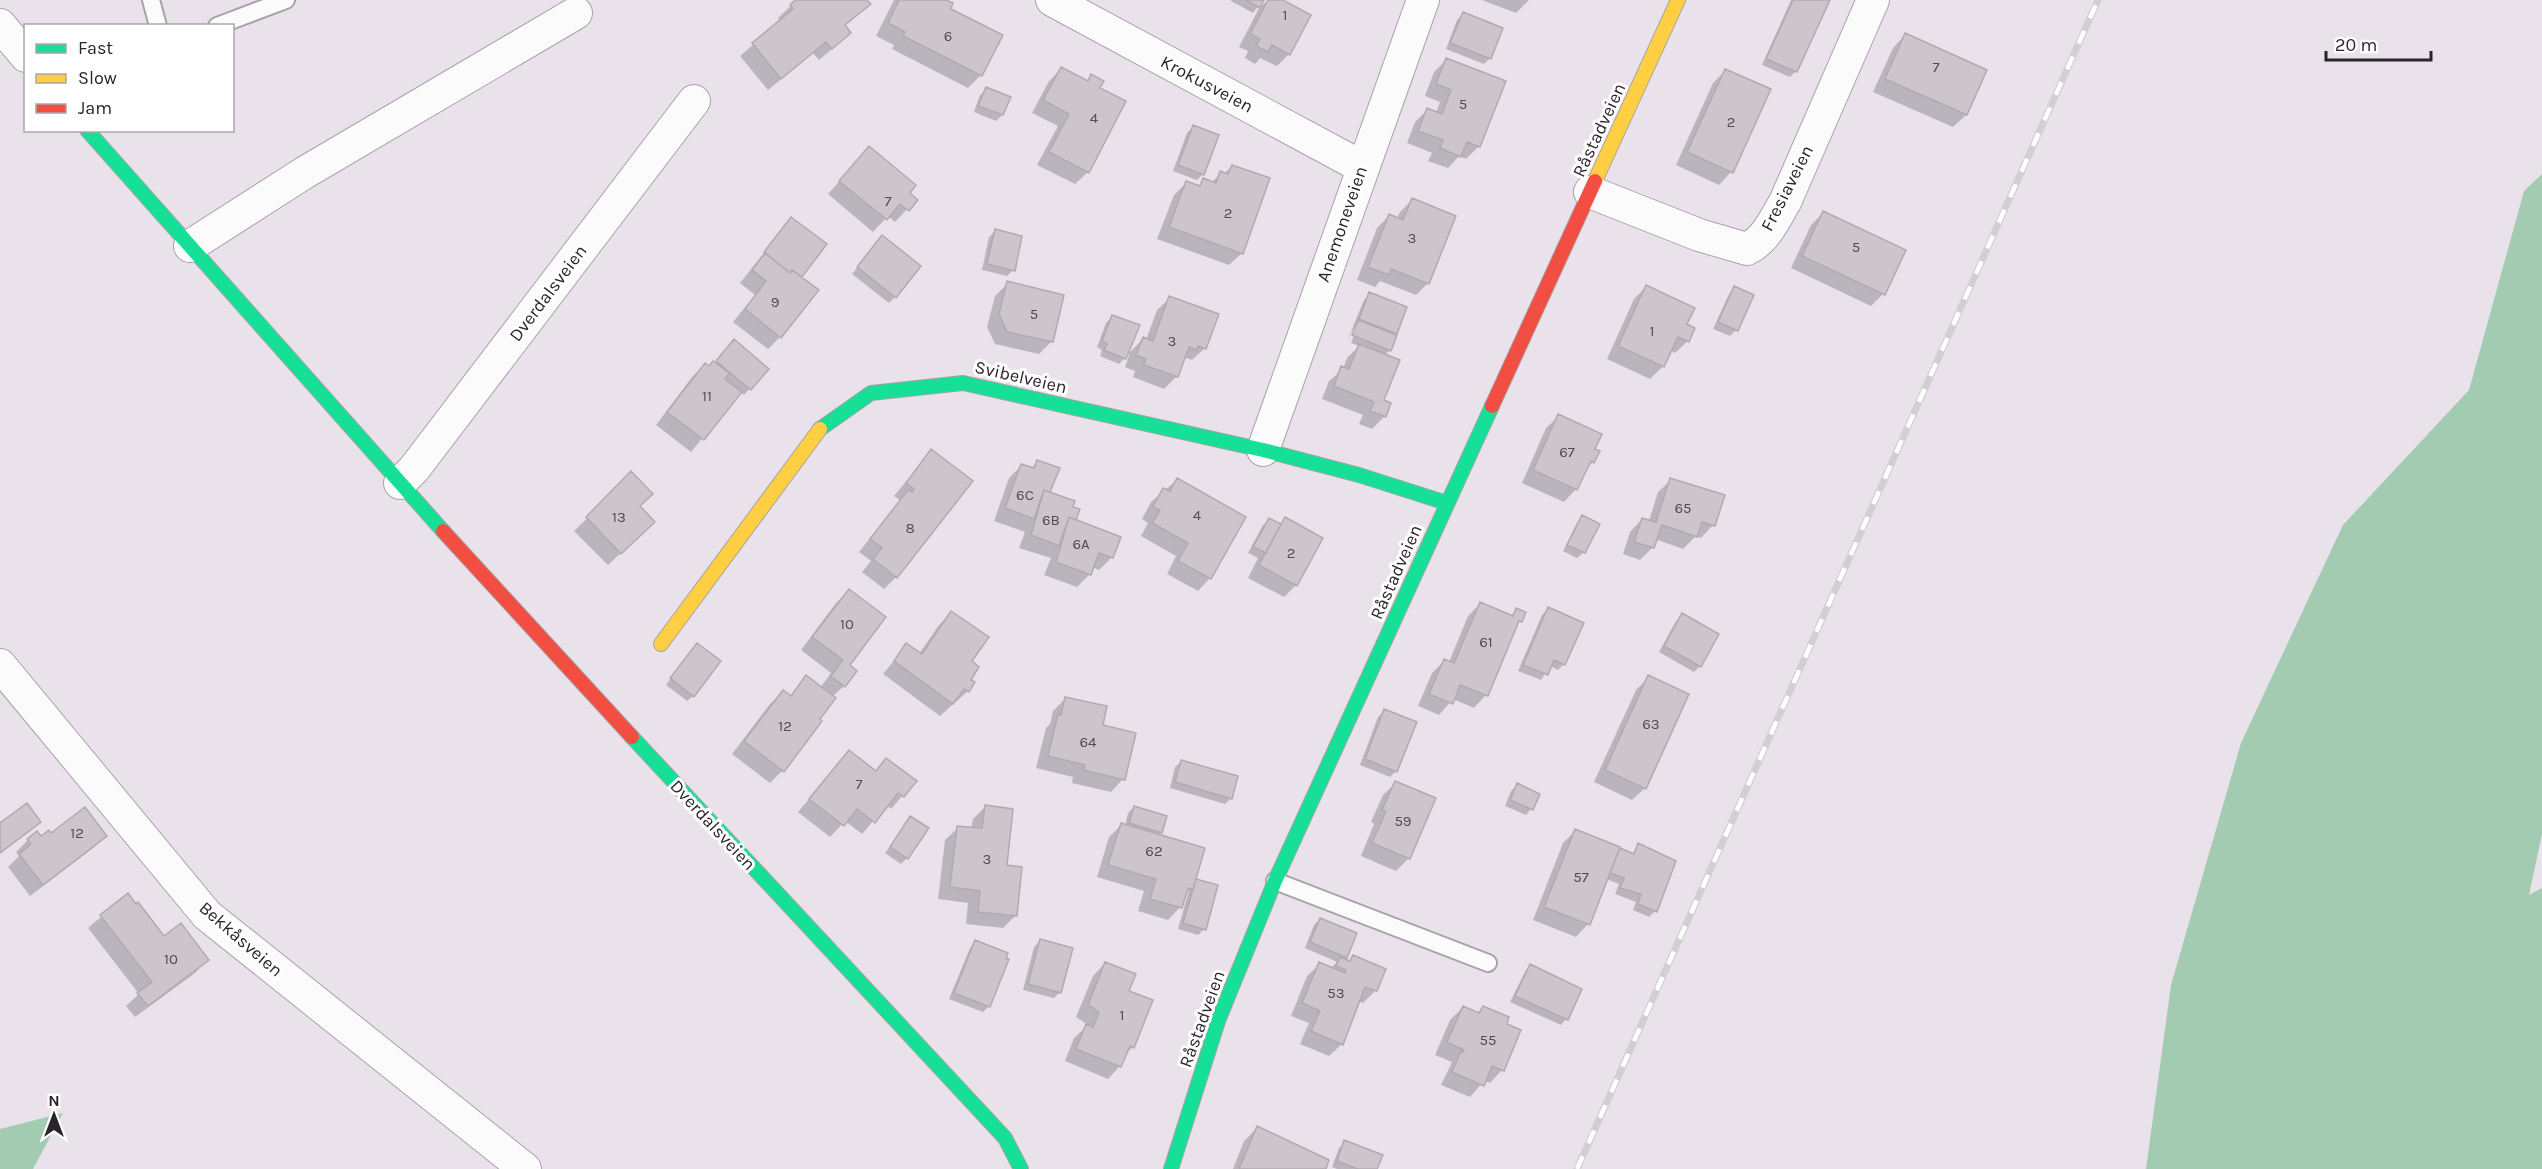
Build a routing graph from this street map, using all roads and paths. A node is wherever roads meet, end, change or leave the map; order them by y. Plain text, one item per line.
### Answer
1 (151, 0) edge
2 (286, 0) edge
3 (1052, 0) edge
4 (1423, 0) edge
5 (1678, 0) edge
6 (1873, 0) edge
7 (576, 14) dead end
8 (157, 24) edge
9 (222, 24) edge
10 (0, 25) edge
11 (24, 54) edge
12 (694, 101) dead end
13 (91, 132) edge
14 (1362, 167) junction
15 (1590, 192) junction
16 (190, 246) junction
17 (1263, 450) junction
18 (400, 483) junction
19 (1447, 503) junction
20 (661, 644) dead end
21 (0, 665) edge
22 (1275, 881) junction
23 (1488, 963) dead end
24 (525, 1169) edge
25 (1021, 1169) edge
26 (1171, 1169) edge

1 - 8 lane
2 - 9 lane
3 - 14 street, Krokusveien
4 - 14 street, Anemoneveien
5 - 15 street, Råstadveien
6 - 15 street, Fresiaveien
7 - 16 street
10 - 11 street
12 - 18 street, Dverdalsveien
13 - 16 street, Dverdalsveien
14 - 17 street, Anemoneveien
15 - 19 street, Råstadveien
16 - 18 street, Dverdalsveien
17 - 19 street, Svibelveien
17 - 20 street, Svibelveien
18 - 25 street, Dverdalsveien
19 - 22 street, Råstadveien
21 - 24 street, Bekkåsveien
22 - 23 lane
22 - 26 street, Råstadveien

